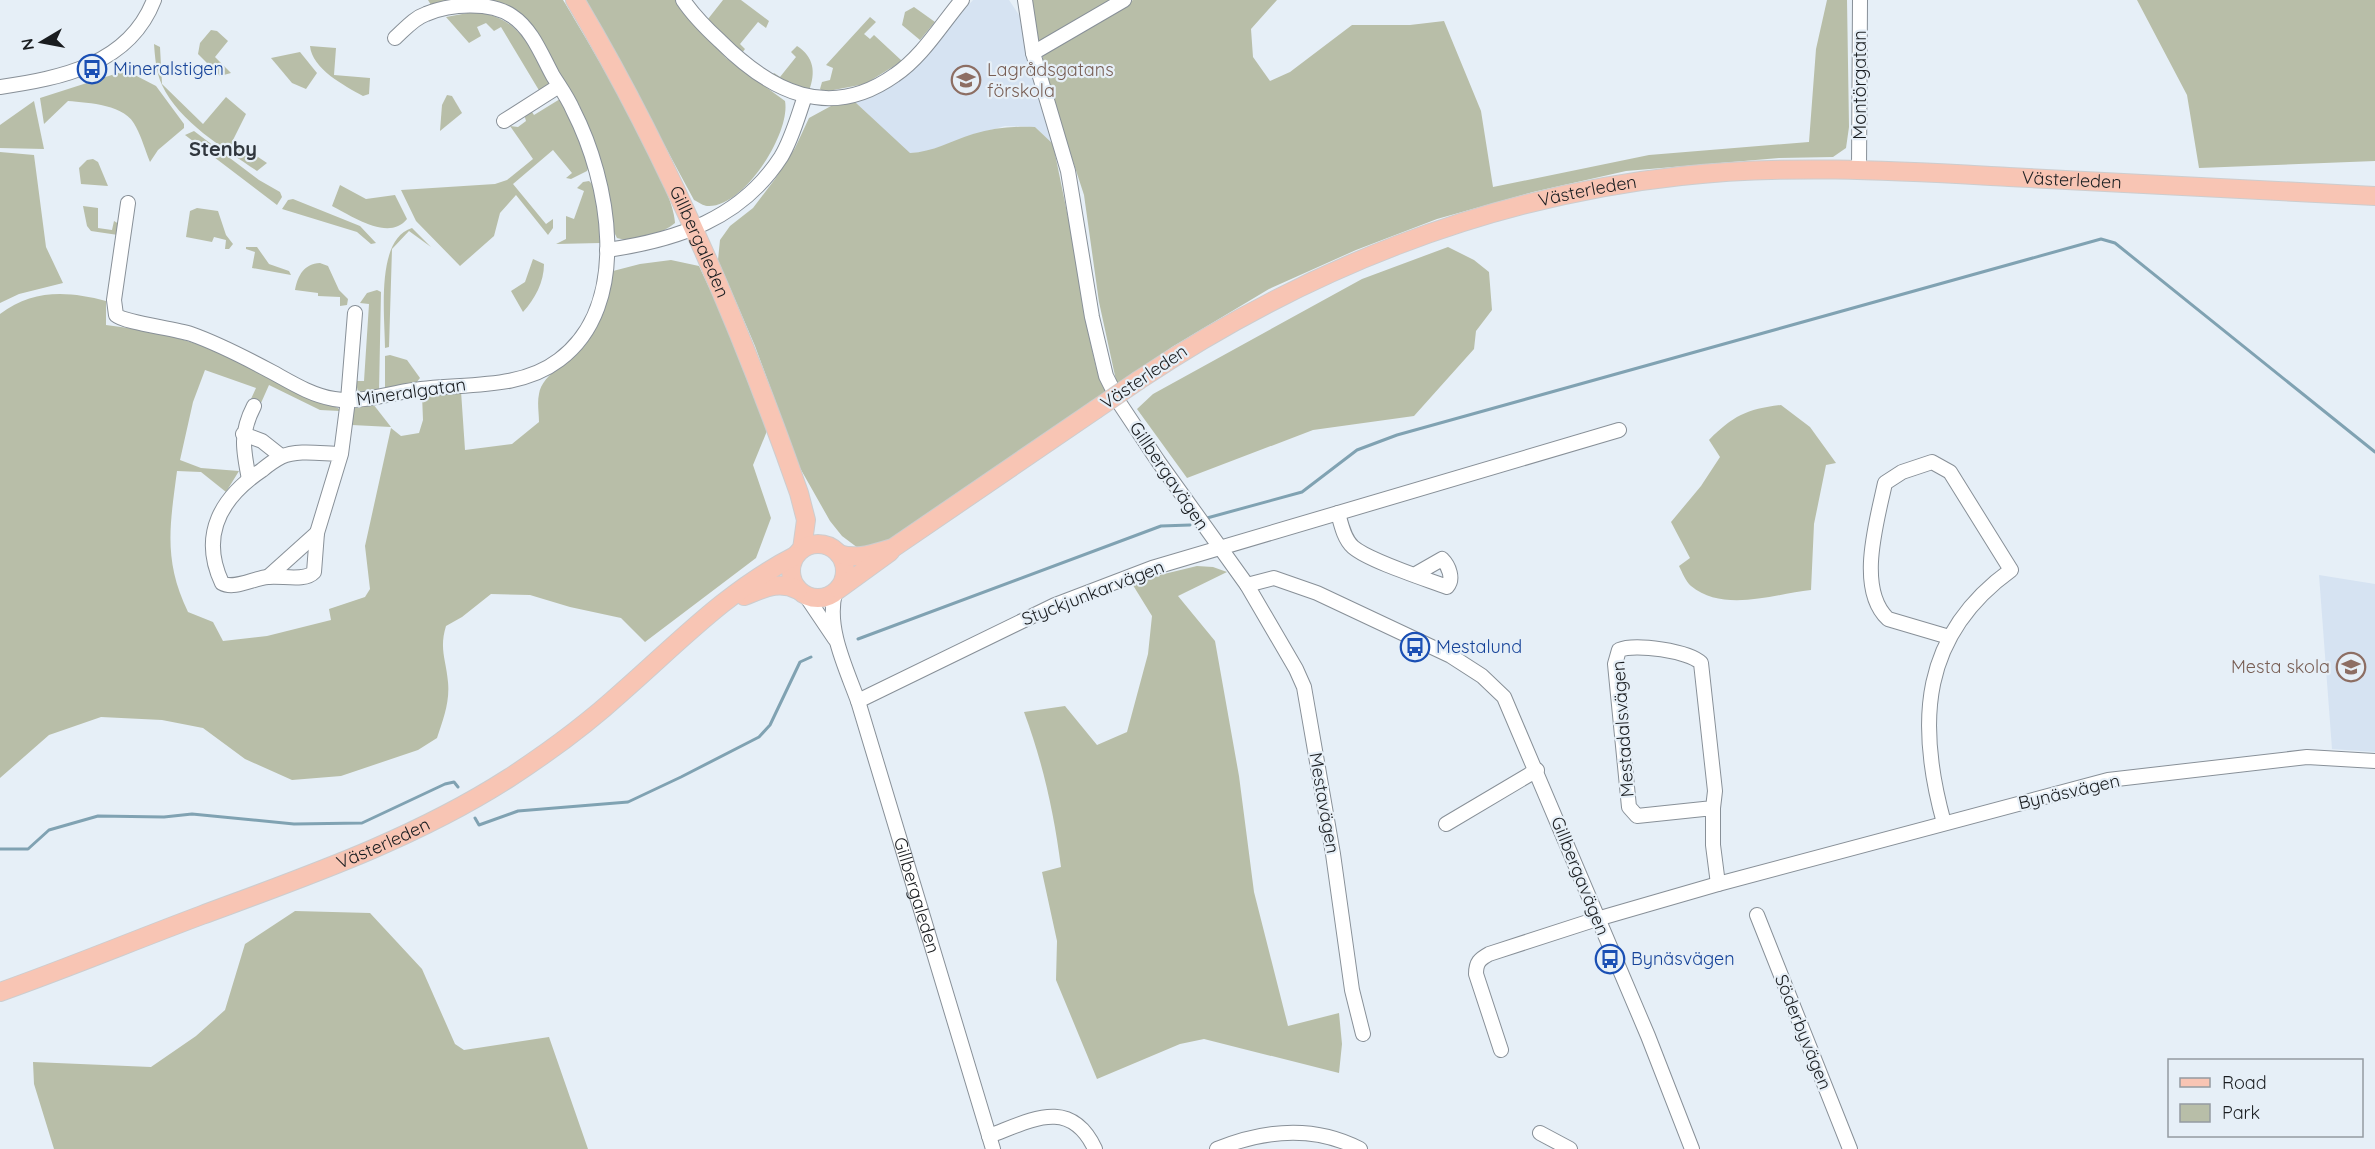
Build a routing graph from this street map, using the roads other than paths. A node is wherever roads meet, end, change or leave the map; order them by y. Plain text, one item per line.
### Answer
1 (154, 0) edge
2 (575, 0) edge
3 (683, 0) edge
4 (962, 0) edge
5 (1025, 0) edge
6 (1124, 0) edge
7 (1860, 0) edge
8 (426, 6) edge
9 (395, 38) dead end
10 (1033, 53) junction
11 (559, 86) junction
12 (0, 87) edge
13 (805, 96) junction
14 (504, 121) dead end
15 (1859, 169) junction
16 (2375, 196) edge
17 (128, 203) dead end
18 (694, 227) junction
19 (607, 250) junction
20 (355, 313) dead end
21 (348, 400) junction
22 (254, 406) dead end
23 (1619, 430) dead end
24 (243, 434) junction
25 (341, 454) junction
26 (282, 456) junction
27 (249, 479) junction
28 (799, 493) junction
29 (1338, 513) junction
30 (317, 532) junction
31 (893, 548) junction
32 (1219, 549) junction
33 (836, 551) junction
34 (799, 553) junction
35 (1414, 575) dead end
36 (268, 577) junction
37 (1247, 585) junction
38 (837, 591) junction
39 (802, 593) junction
40 (717, 607) junction
41 (1949, 637) junction
42 (838, 643) junction
43 (858, 701) junction
44 (2375, 761) edge
45 (1537, 770) junction
46 (1713, 808) junction
47 (1944, 823) junction
48 (1446, 824) dead end
49 (1718, 884) junction
50 (1757, 915) dead end
51 (1597, 918) junction
52 (0, 992) edge
53 (1363, 1034) dead end
54 (1501, 1050) dead end
55 (1540, 1133) dead end
56 (991, 1143) edge
57 (1095, 1149) edge
58 (1217, 1149) edge
59 (1360, 1149) edge
60 (1570, 1149) edge
61 (1692, 1149) edge
62 (1850, 1149) edge

1 - 12 street
2 - 18 main road, Gillbergaleden
3 - 13 street
4 - 13 street
5 - 10 street, Gillbergavägen
6 - 10 street
7 - 15 street, Montörgatan
8 - 9 street, Mineralgatan
8 - 11 street, Mineralgatan
10 - 32 street, Gillbergavägen
11 - 14 street
11 - 19 street, Mineralgatan
13 - 18 street
15 - 16 main road, Västerleden
15 - 31 main road, Västerleden, bridge
17 - 21 street, Mineralgatan
18 - 19 street
18 - 28 main road, Gillbergaleden
19 - 21 street, Mineralgatan
20 - 21 street
21 - 25 street
22 - 24 street
23 - 29 street, Styckjunkarvägen
24 - 26 street
24 - 27 street
25 - 26 street
25 - 30 street
26 - 27 street
27 - 36 street
28 - 33 main road, Gillbergaleden
28 - 34 main road, Gillbergaleden
29 - 32 street, Styckjunkarvägen
29 - 35 street
30 - 36 street
30 - 36 street
31 - 33 main road, Västerleden
31 - 38 main road, Västerleden
32 - 37 street, Gillbergavägen
32 - 43 street, Styckjunkarvägen
33 - 34 main road
33 - 38 main road
34 - 39 main road
34 - 40 main road, Västerleden
37 - 45 street, Gillbergavägen
37 - 53 street, Mestavägen
38 - 39 main road
38 - 42 street, Gillbergaleden
39 - 40 main road, Västerleden
39 - 42 street, Gillbergaleden
40 - 52 main road, Västerleden
41 - 41 street
41 - 47 street
42 - 43 street, Gillbergaleden
43 - 56 street, Gillbergaleden
44 - 47 street, Bynäsvägen
45 - 48 street
45 - 51 street, Gillbergavägen
46 - 46 street, Mestadalsvägen
46 - 49 street, Mestadalsvägen
47 - 49 street, Bynäsvägen
49 - 51 street, Bynäsvägen
50 - 62 street, Söderbyvägen
51 - 54 street, Bynäsvägen
51 - 61 street, Gillbergavägen
55 - 60 street
56 - 57 street
58 - 59 street

